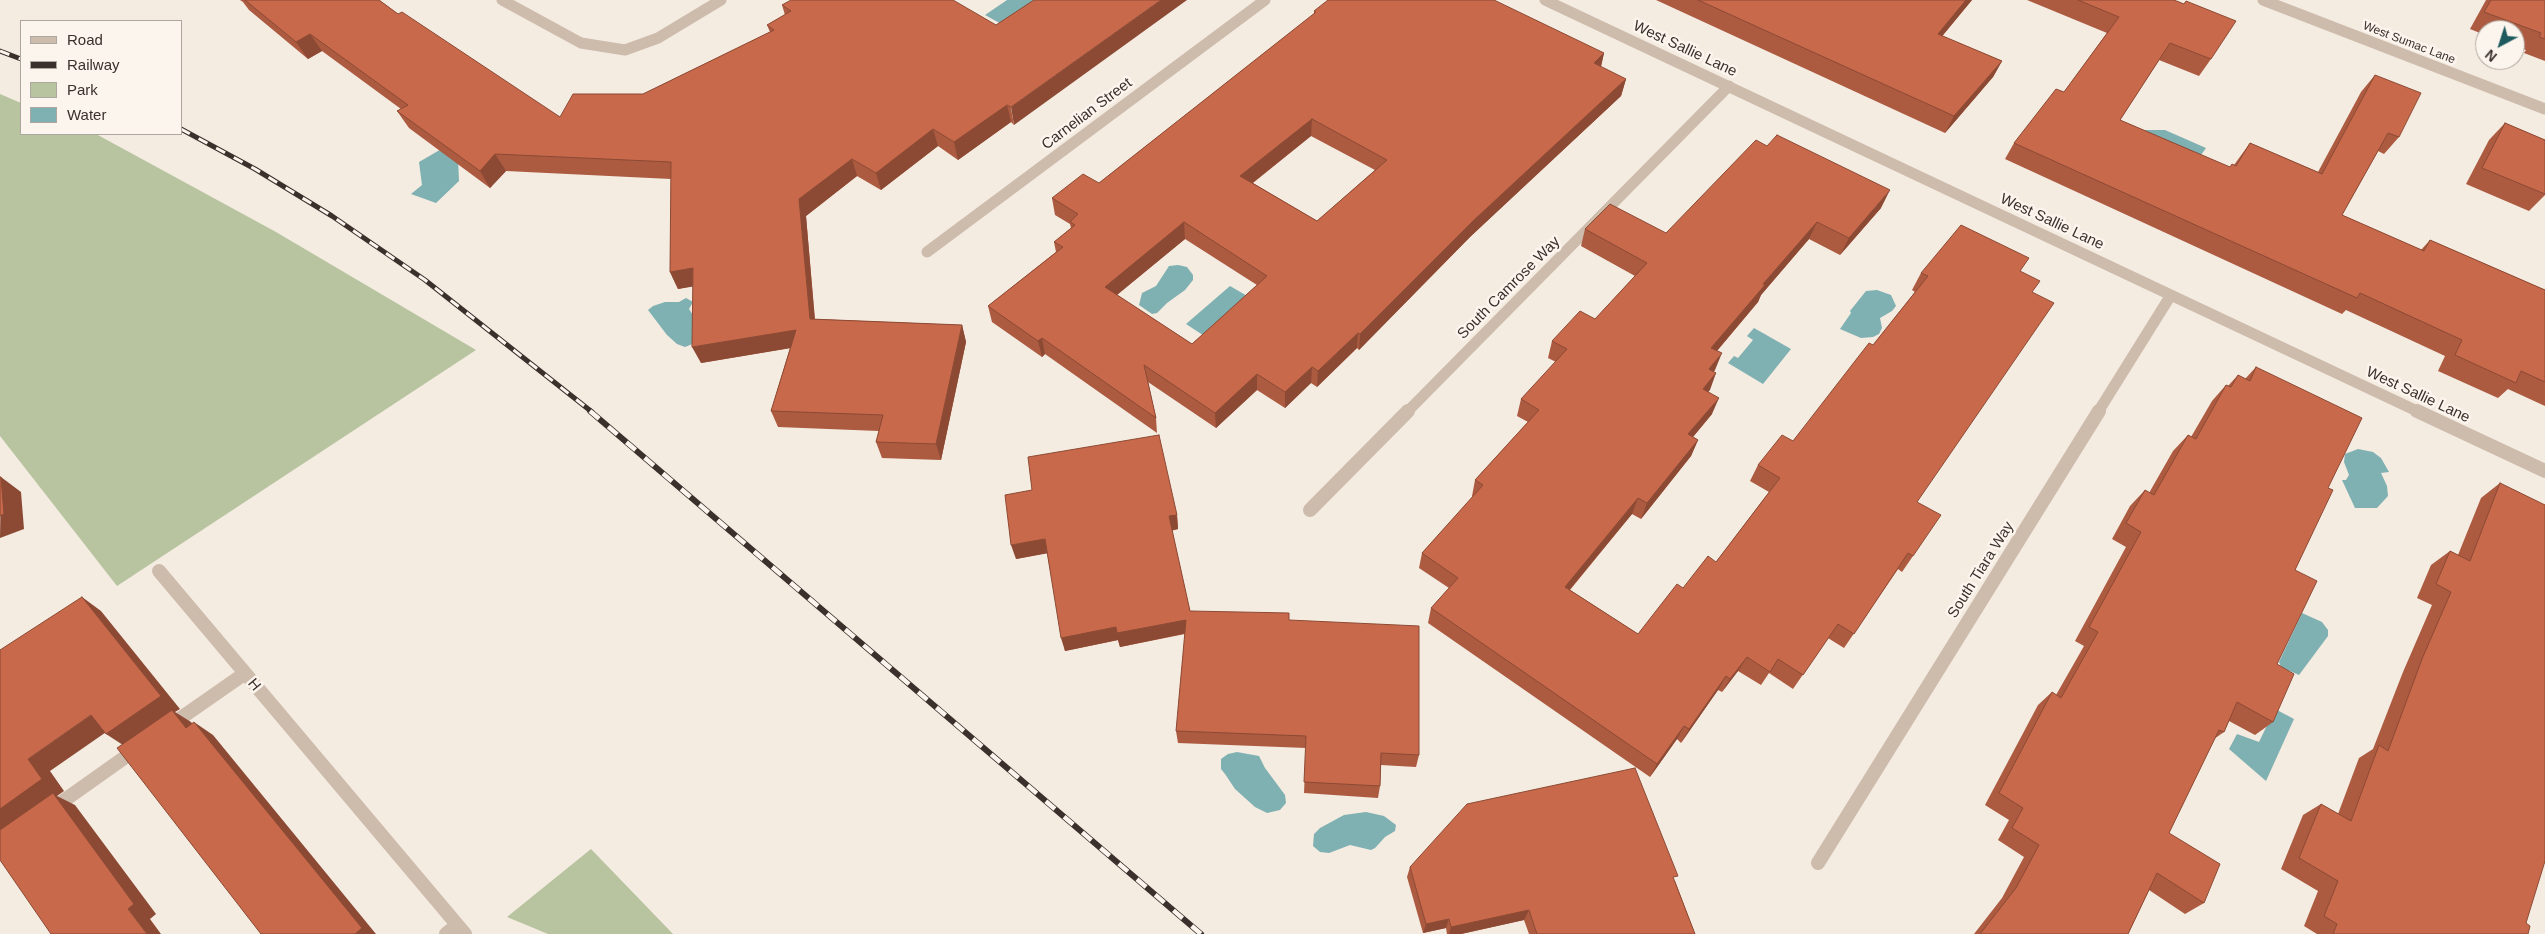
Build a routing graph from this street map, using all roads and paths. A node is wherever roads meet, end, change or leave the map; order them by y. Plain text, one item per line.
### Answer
1 (502, 0) edge
2 (721, 0) edge
3 (1265, 0) edge
4 (1545, 0) edge
5 (2263, 0) edge
6 (1729, 86) junction
7 (2545, 109) edge
8 (928, 252) dead end
9 (2172, 294) junction
10 (2545, 471) edge
11 (1310, 510) dead end
12 (159, 570) dead end
13 (244, 674) junction
14 (40, 818) edge
15 (1818, 863) dead end
16 (456, 931) edge

1 - 2 street
3 - 8 street, Carnelian Street
4 - 6 street, West Sallie Lane
5 - 7 street, West Sumac Lane
6 - 9 street, West Sallie Lane
6 - 11 street, South Camrose Way
9 - 10 street, West Sallie Lane
9 - 15 street, South Tiara Way
12 - 13 street
13 - 14 street, H
13 - 16 street, H

